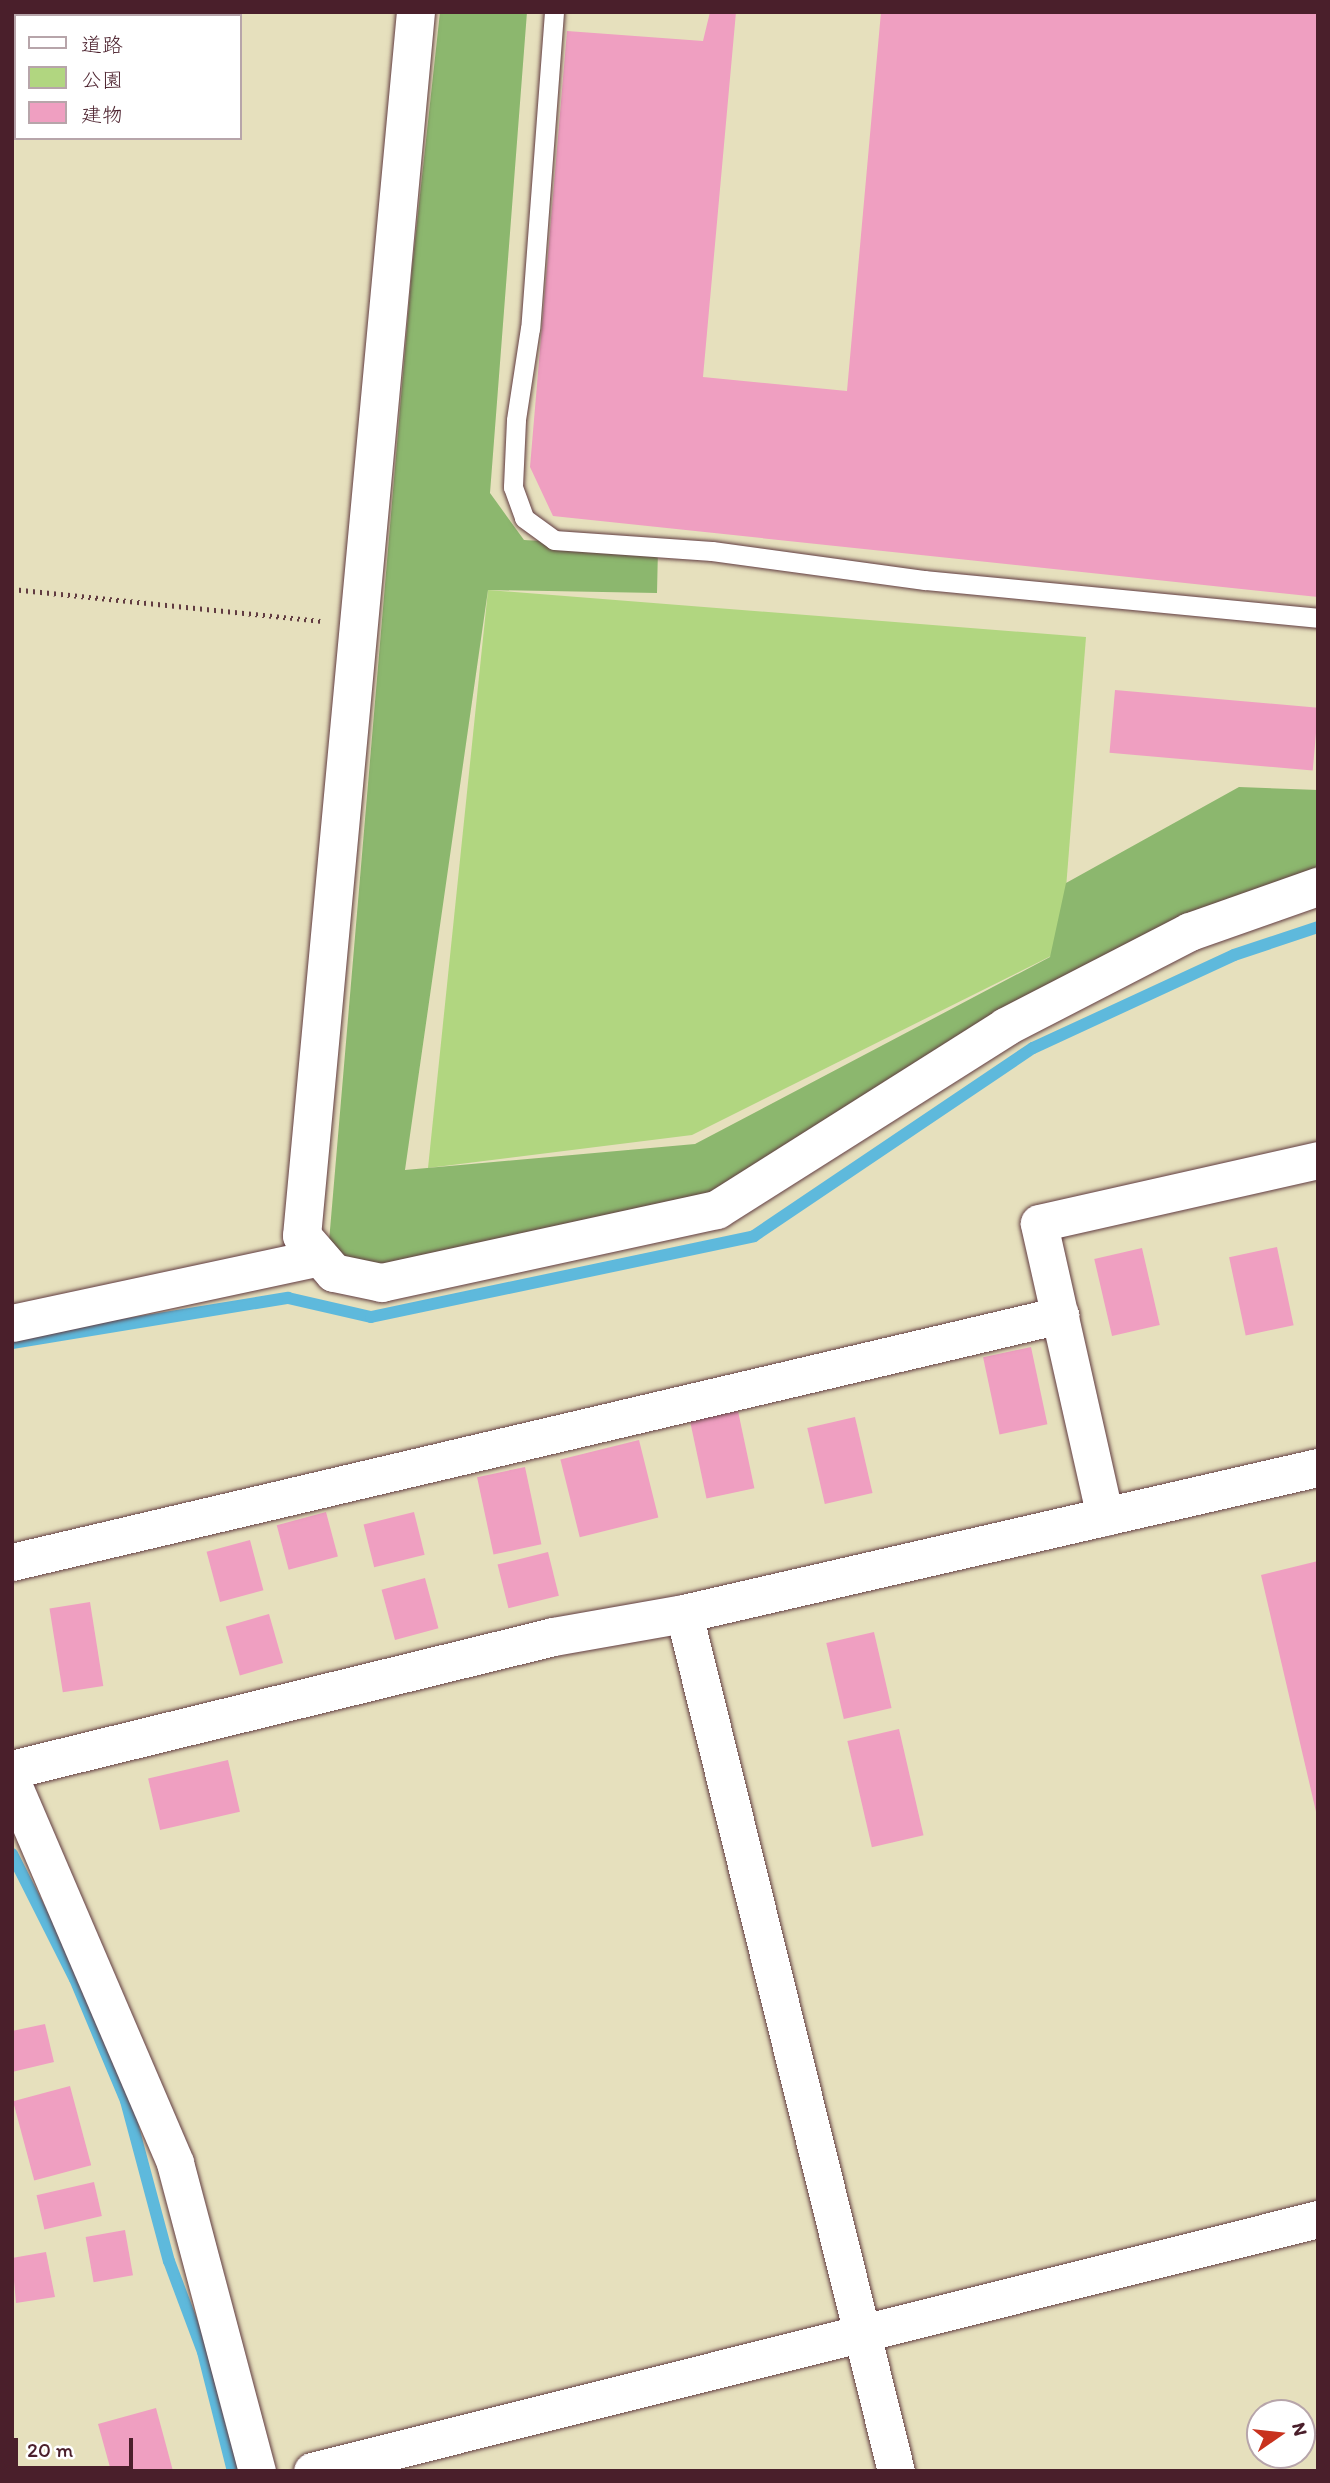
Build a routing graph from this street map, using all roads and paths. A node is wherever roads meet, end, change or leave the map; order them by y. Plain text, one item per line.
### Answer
1 (416, 12) edge
2 (555, 12) edge
3 (12, 589) edge
4 (1318, 618) edge
5 (359, 625) junction
6 (1318, 887) edge
7 (1318, 1160) edge
8 (320, 1257) junction
9 (1060, 1315) junction
10 (12, 1323) edge
11 (1318, 1468) edge
12 (1105, 1517) junction
13 (12, 1562) edge
14 (684, 1614) junction
15 (12, 1770) edge
16 (12, 1782) edge
17 (1318, 2219) edge
18 (860, 2332) junction
19 (257, 2471) edge
20 (312, 2471) edge
21 (896, 2471) edge

1 - 5 street
2 - 4 lane
3 - 5 path
5 - 8 street
6 - 8 street
7 - 9 street
8 - 10 street
9 - 12 street
9 - 13 street
11 - 12 street
12 - 14 street
14 - 15 street
14 - 18 street
16 - 19 street
17 - 18 street
18 - 20 street
18 - 21 street

